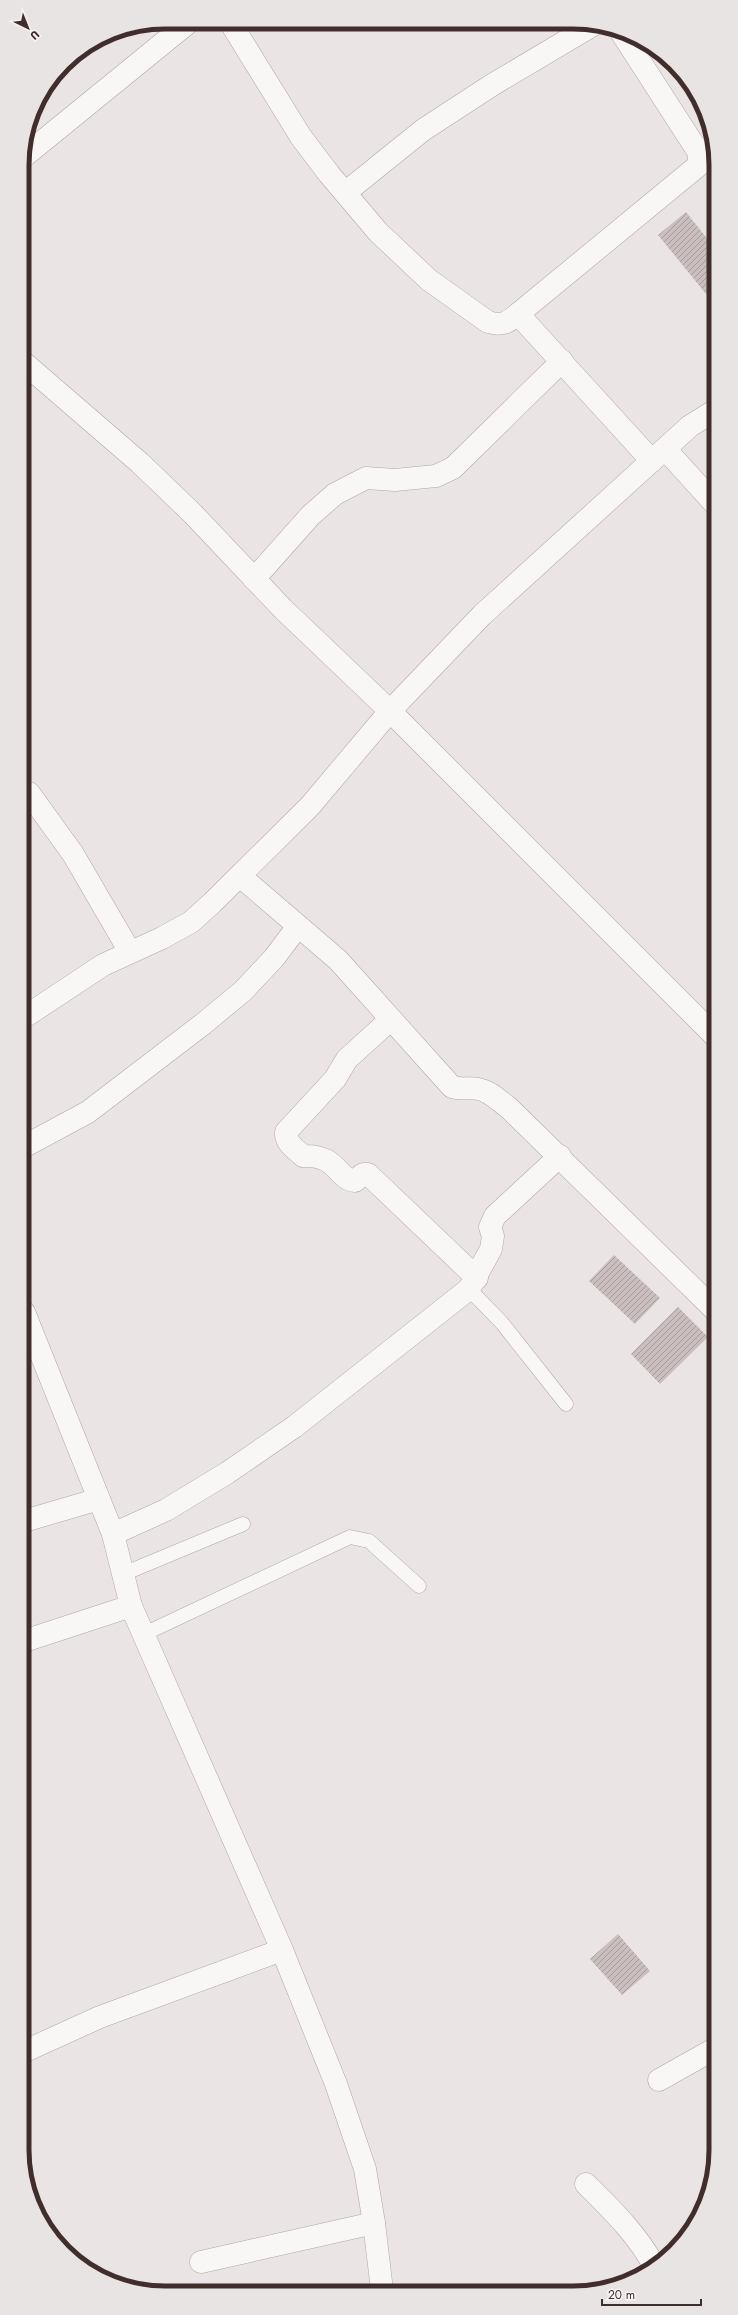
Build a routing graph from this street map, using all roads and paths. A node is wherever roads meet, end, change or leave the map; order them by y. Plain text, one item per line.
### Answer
1 (180, 29) edge
2 (234, 29) edge
3 (585, 30) edge
4 (626, 40) edge
5 (30, 152) edge
6 (346, 192) junction
7 (518, 314) junction
8 (562, 361) junction
9 (29, 368) edge
10 (709, 414) edge
11 (659, 455) junction
12 (709, 500) edge
13 (254, 579) junction
14 (390, 711) junction
15 (29, 793) dead end
16 (240, 876) junction
17 (298, 926) junction
18 (130, 952) junction
19 (29, 1014) edge
20 (390, 1020) junction
21 (709, 1030) edge
22 (29, 1144) edge
23 (560, 1156) junction
24 (473, 1283) junction
25 (709, 1304) edge
26 (29, 1324) edge
27 (566, 1404) dead end
28 (99, 1499) junction
29 (29, 1520) edge
30 (243, 1524) dead end
31 (113, 1534) junction
32 (123, 1574) junction
33 (419, 1586) dead end
34 (131, 1606) junction
35 (144, 1634) junction
36 (29, 1639) edge
37 (282, 1950) junction
38 (29, 2049) edge
39 (709, 2052) edge
40 (659, 2080) dead end
41 (586, 2184) dead end
42 (374, 2223) junction
43 (651, 2261) edge
44 (201, 2262) dead end
45 (382, 2286) edge

1 - 5 street
2 - 6 street
3 - 6 street
4 - 7 street
6 - 7 street
7 - 8 street
8 - 11 street
8 - 13 street
9 - 13 street
10 - 11 street
11 - 12 street
11 - 14 street
13 - 14 street
14 - 16 street
14 - 21 street
15 - 18 street
16 - 17 street
16 - 18 street
17 - 20 street
17 - 22 street
18 - 19 street
20 - 23 street
20 - 24 street
23 - 24 street
23 - 25 street
24 - 27 lane
24 - 31 street
26 - 28 street
28 - 29 street
28 - 31 street
30 - 32 lane
31 - 32 street
32 - 34 street
33 - 35 lane
34 - 35 street
34 - 36 street
35 - 37 street
37 - 38 street
37 - 42 street
39 - 40 street
41 - 43 street
42 - 44 street
42 - 45 street

